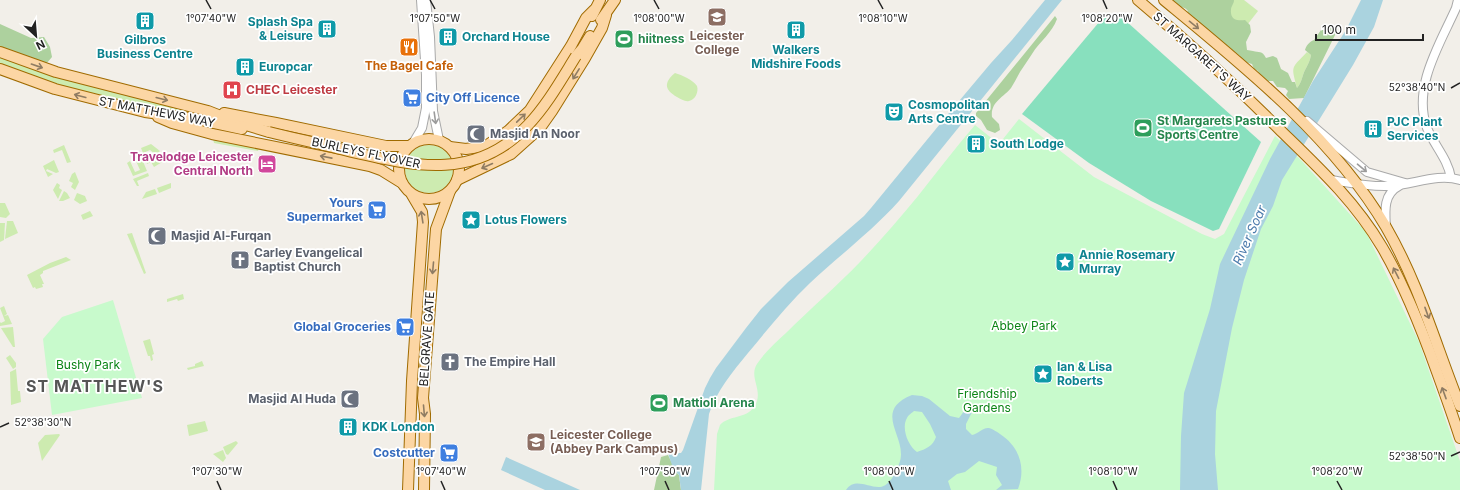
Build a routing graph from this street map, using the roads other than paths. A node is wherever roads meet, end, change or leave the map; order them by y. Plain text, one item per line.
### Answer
1 (420, 0) edge
2 (426, 0) edge
3 (600, 0) edge
4 (615, 0) edge
5 (1138, 0) edge
6 (1164, 0) edge
7 (1458, 0) edge
8 (594, 10) junction
9 (606, 15) junction
10 (0, 52) edge
11 (576, 56) junction
12 (0, 69) edge
13 (208, 111) junction
14 (145, 112) junction
15 (270, 132) junction
16 (439, 140) junction
17 (411, 145) junction
18 (1330, 145) junction
19 (450, 147) junction
20 (1451, 178) junction
21 (457, 180) junction
22 (1331, 180) junction
23 (1460, 180) edge
24 (402, 183) junction
25 (1358, 184) junction
26 (1405, 184) junction
27 (450, 191) junction
28 (412, 195) junction
29 (1386, 228) junction
30 (1460, 406) edge
31 (1460, 438) edge
32 (408, 490) edge
33 (424, 490) edge

1 - 17 street
2 -> 16 street
3 - 8 main road
4 - 9 main road
5 - 22 main road, ST MARGARET'S WAY
6 -> 18 main road, ST MARGARET'S WAY
7 - 20 street
8 - 11 main road, BURLEYS FLYOVER
19 -> 8 main road
9 - 11 main road, BURLEYS FLYOVER
9 -> 21 main road
10 -> 13 main road, ST MATTHEWS WAY
11 - 15 main road, BURLEYS FLYOVER, bridge
14 -> 12 main road, ST MATTHEWS WAY
13 - 15 main road, BURLEYS FLYOVER
13 - 17 main road
14 - 15 main road, ST MATTHEWS WAY
24 -> 14 main road
16 - 17 main road
16 - 19 main road
17 - 24 main road
18 - 25 main road, ST MARGARET'S WAY
18 -> 26 street
19 - 21 main road
20 - 23 street
20 - 26 street
21 - 27 main road
22 - 25 street
31 -> 22 main road, ST MARGARET'S WAY
24 - 28 main road
25 - 26 street
25 - 29 main road, ST MARGARET'S WAY
26 - 29 street
27 - 28 main road
27 -> 33 main road, BELGRAVE GATE
32 -> 28 main road, BELGRAVE GATE
29 -> 30 main road, ST MARGARET'S WAY

